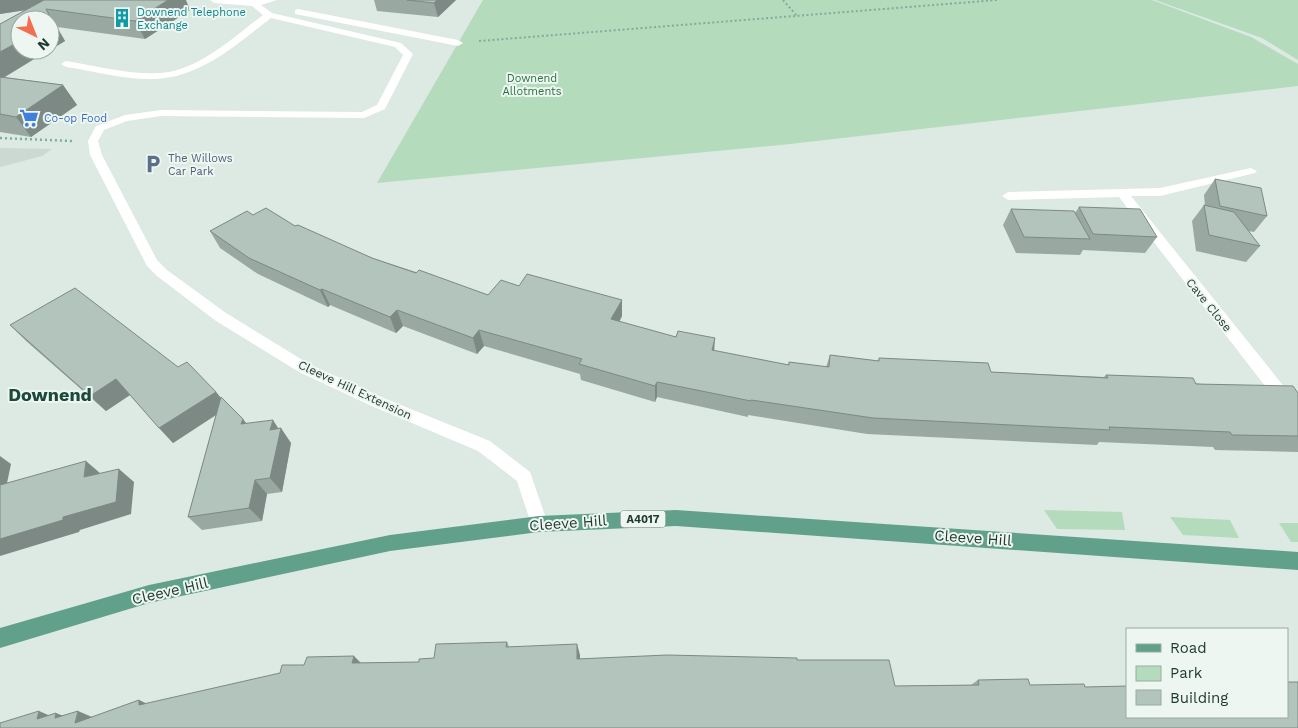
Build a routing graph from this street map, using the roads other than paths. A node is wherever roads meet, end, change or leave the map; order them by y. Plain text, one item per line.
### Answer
1 (214, 0) edge
2 (272, 0) edge
3 (254, 4) junction
4 (268, 15) junction
5 (458, 43) road end
6 (66, 64) dead end
7 (1251, 171) dead end
8 (1122, 193) junction
9 (1008, 196) dead end
10 (1298, 416) edge
11 (539, 524) junction
12 (1298, 561) edge
13 (0, 638) edge

1 - 3 street
2 - 3 street
3 - 4 street
3 - 5 street
4 - 6 street
4 - 11 street, Cleeve Hill Extension
7 - 8 street
8 - 9 street
8 - 10 street, Cave Close
11 - 12 main road, Cleeve Hill / A4017
11 - 13 main road, Cleeve Hill / A4017

